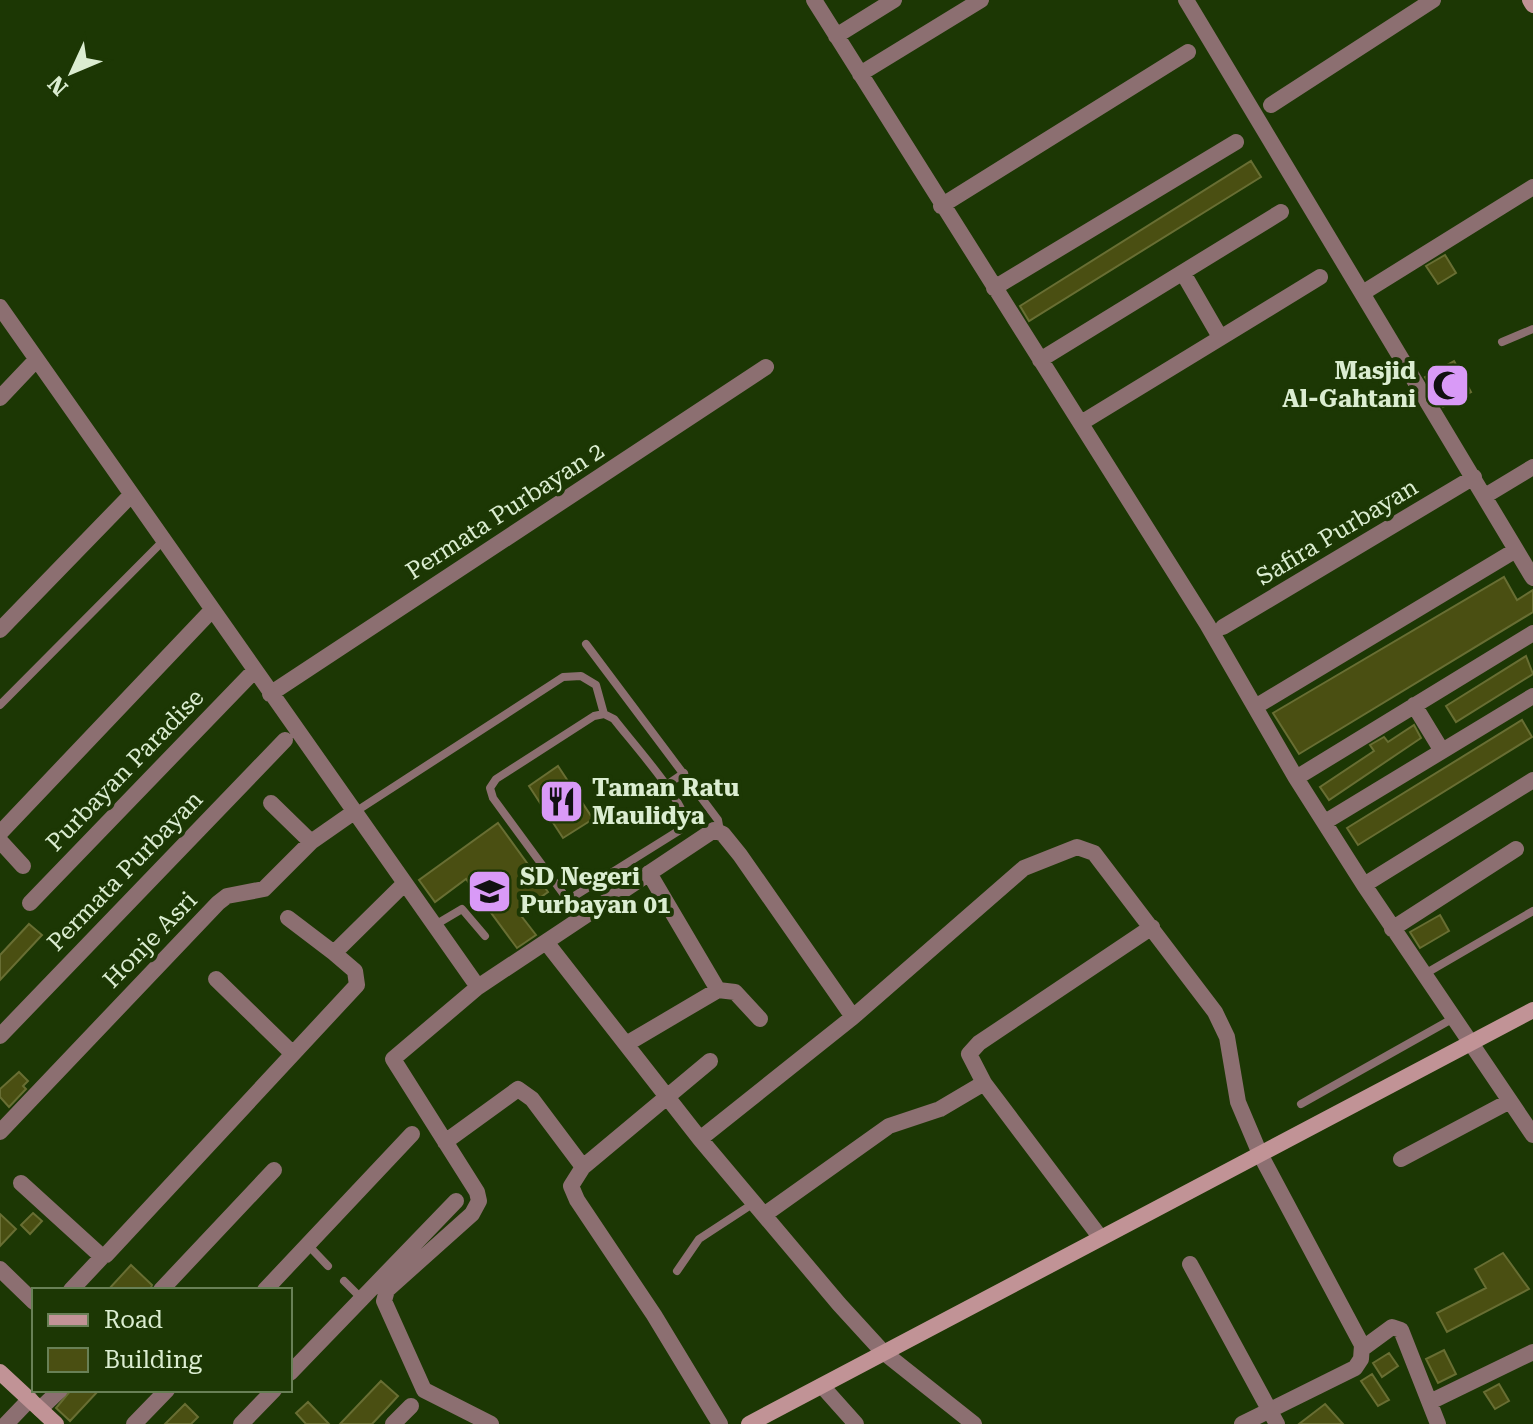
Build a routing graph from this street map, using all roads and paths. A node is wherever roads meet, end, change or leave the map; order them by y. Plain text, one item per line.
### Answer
1 (814, 0) edge
2 (894, 0) edge
3 (981, 0) edge
4 (1186, 0) edge
5 (1433, 0) edge
6 (836, 36) junction
7 (1188, 52) dead end
8 (860, 74) junction
9 (1271, 105) dead end
10 (1236, 142) dead end
11 (1533, 187) edge
12 (941, 206) junction
13 (1281, 212) dead end
14 (1183, 273) junction
15 (1320, 277) dead end
16 (994, 288) junction
17 (1369, 289) dead end
18 (0, 307) edge
19 (1533, 329) edge
20 (1220, 337) junction
21 (1502, 342) dead end
22 (36, 360) junction
23 (1040, 360) junction
24 (766, 367) dead end
25 (0, 398) edge
26 (1081, 423) junction
27 (1533, 467) edge
28 (1474, 477) junction
29 (131, 495) junction
30 (1485, 496) junction
31 (163, 541) junction
32 (1516, 550) junction
33 (1533, 578) edge
34 (212, 610) junction
35 (1223, 627) dead end
36 (0, 630) edge
37 (1533, 633) edge
38 (586, 644) dead end
39 (254, 671) junction
40 (270, 694) junction
41 (1533, 696) edge
42 (0, 705) edge
43 (1414, 705) junction
44 (1255, 707) junction
45 (604, 714) junction
46 (285, 740) dead end
47 (1442, 751) junction
48 (684, 773) junction
49 (1296, 778) junction
50 (1533, 780) edge
51 (665, 786) junction
52 (271, 803) dead end
53 (354, 812) junction
54 (1325, 822) junction
55 (720, 831) junction
56 (0, 833) edge
57 (0, 841) edge
58 (311, 842) junction
59 (1516, 849) dead end
60 (23, 866) dead end
61 (649, 873) junction
62 (405, 883) junction
63 (1364, 885) junction
64 (568, 900) junction
65 (30, 903) dead end
66 (1533, 911) edge
67 (288, 918) dead end
68 (581, 918) junction
69 (435, 925) junction
70 (1152, 927) junction
71 (1392, 929) junction
72 (485, 936) dead end
73 (546, 942) junction
74 (334, 953) junction
75 (1423, 976) junction
76 (216, 979) dead end
77 (478, 987) junction
78 (718, 990) junction
79 (1533, 1010) edge
80 (853, 1017) junction
81 (760, 1019) dead end
82 (1452, 1019) junction
83 (0, 1036) edge
84 (628, 1043) junction
85 (1469, 1046) junction
86 (292, 1053) junction
87 (710, 1061) dead end
88 (984, 1083) junction
89 (667, 1094) junction
90 (1510, 1101) junction
91 (1301, 1104) dead end
92 (0, 1132) edge
93 (412, 1134) dead end
94 (1533, 1135) edge
95 (700, 1139) junction
96 (445, 1142) junction
97 (1262, 1153) junction
98 (1401, 1159) dead end
99 (583, 1167) junction
100 (274, 1170) dead end
101 (21, 1183) dead end
102 (456, 1201) dead end
103 (759, 1209) junction
104 (1100, 1237) junction
105 (308, 1245) junction
106 (103, 1256) junction
107 (1190, 1264) dead end
108 (328, 1266) dead end
109 (0, 1269) edge
110 (677, 1271) dead end
111 (344, 1281) dead end
112 (73, 1288) edge
113 (163, 1288) edge
114 (267, 1288) edge
115 (361, 1298) junction
116 (32, 1300) edge
117 (1362, 1349) junction
118 (882, 1351) junction
119 (1533, 1352) edge
120 (292, 1371) edge
121 (0, 1372) edge
122 (822, 1386) junction
123 (56, 1392) edge
124 (165, 1392) edge
125 (272, 1392) edge
126 (1432, 1401) junction
127 (35, 1404) junction
128 (411, 1406) dead end
129 (1273, 1418) edge
130 (6, 1424) edge
131 (56, 1424) edge
132 (134, 1424) edge
133 (241, 1424) edge
134 (393, 1424) edge
135 (491, 1424) edge
136 (720, 1424) edge
137 (749, 1424) edge
138 (856, 1424) edge
139 (974, 1424) edge
140 (1242, 1424) edge
141 (1438, 1424) edge

1 - 6 street
2 - 6 street
3 - 8 street
4 - 28 street
5 - 9 street
6 - 8 street
7 - 12 street
8 - 12 street
10 - 16 street
11 - 17 street
12 - 16 street
13 - 14 street
14 - 20 street
14 - 23 street
15 - 20 street
16 - 23 street
18 - 22 street
19 - 21 lane
20 - 26 street
22 - 25 street
22 - 29 street
23 - 26 street
24 - 40 street, Permata Purbayan 2
26 - 44 street
27 - 30 street
28 - 30 street
28 - 35 street, Safira Purbayan
29 - 31 street
29 - 36 street
30 - 32 street
31 - 34 street
31 - 42 lane
32 - 33 street
32 - 44 street
34 - 39 street
34 - 56 street
37 - 43 street
38 - 48 lane
39 - 40 street
39 - 65 street, Purbayan Paradise
40 - 53 street
41 - 47 street
43 - 47 street
43 - 49 street
44 - 49 street
45 - 51 lane
45 - 53 lane
45 - 64 lane
46 - 83 street, Permata Purbayan
47 - 54 street
48 - 51 lane
48 - 55 lane
49 - 54 street
50 - 63 street
51 - 64 lane
52 - 58 street
53 - 58 street, Honje Asri
53 - 62 street
54 - 63 street
55 - 61 street
55 - 80 street
57 - 60 street
58 - 92 street, Honje Asri
59 - 71 street
61 - 68 street
61 - 78 street
62 - 69 street
62 - 74 street
63 - 71 street
64 - 68 lane
66 - 75 lane
67 - 74 street
68 - 73 street
69 - 72 lane
69 - 77 street
70 - 80 street
70 - 88 street
70 - 97 street
71 - 75 street
73 - 77 street
73 - 84 street
74 - 86 street
75 - 82 street
76 - 86 street
77 - 96 street
78 - 81 street
78 - 84 street
79 - 85 street
80 - 95 street
82 - 85 street
82 - 91 lane
84 - 89 street
85 - 90 street
85 - 97 street
86 - 106 street
87 - 89 street
88 - 103 street
88 - 104 street
89 - 95 street
89 - 99 street
90 - 94 street
90 - 98 street
93 - 105 street
95 - 103 street
96 - 99 street
96 - 135 street
97 - 104 street
97 - 117 street
99 - 136 street
100 - 113 street
101 - 106 street
102 - 115 street
103 - 110 lane
103 - 118 street
104 - 118 street
105 - 108 lane
105 - 114 street
106 - 112 street
107 - 129 street
109 - 116 street
111 - 115 lane
115 - 120 street
117 - 126 street
117 - 129 street
118 - 122 street
118 - 139 street
119 - 126 street
121 - 127 street
122 - 137 street
122 - 138 street
123 - 127 street
124 - 132 street
125 - 133 street
126 - 141 street
127 - 130 street
127 - 131 street
128 - 134 street
129 - 140 street

